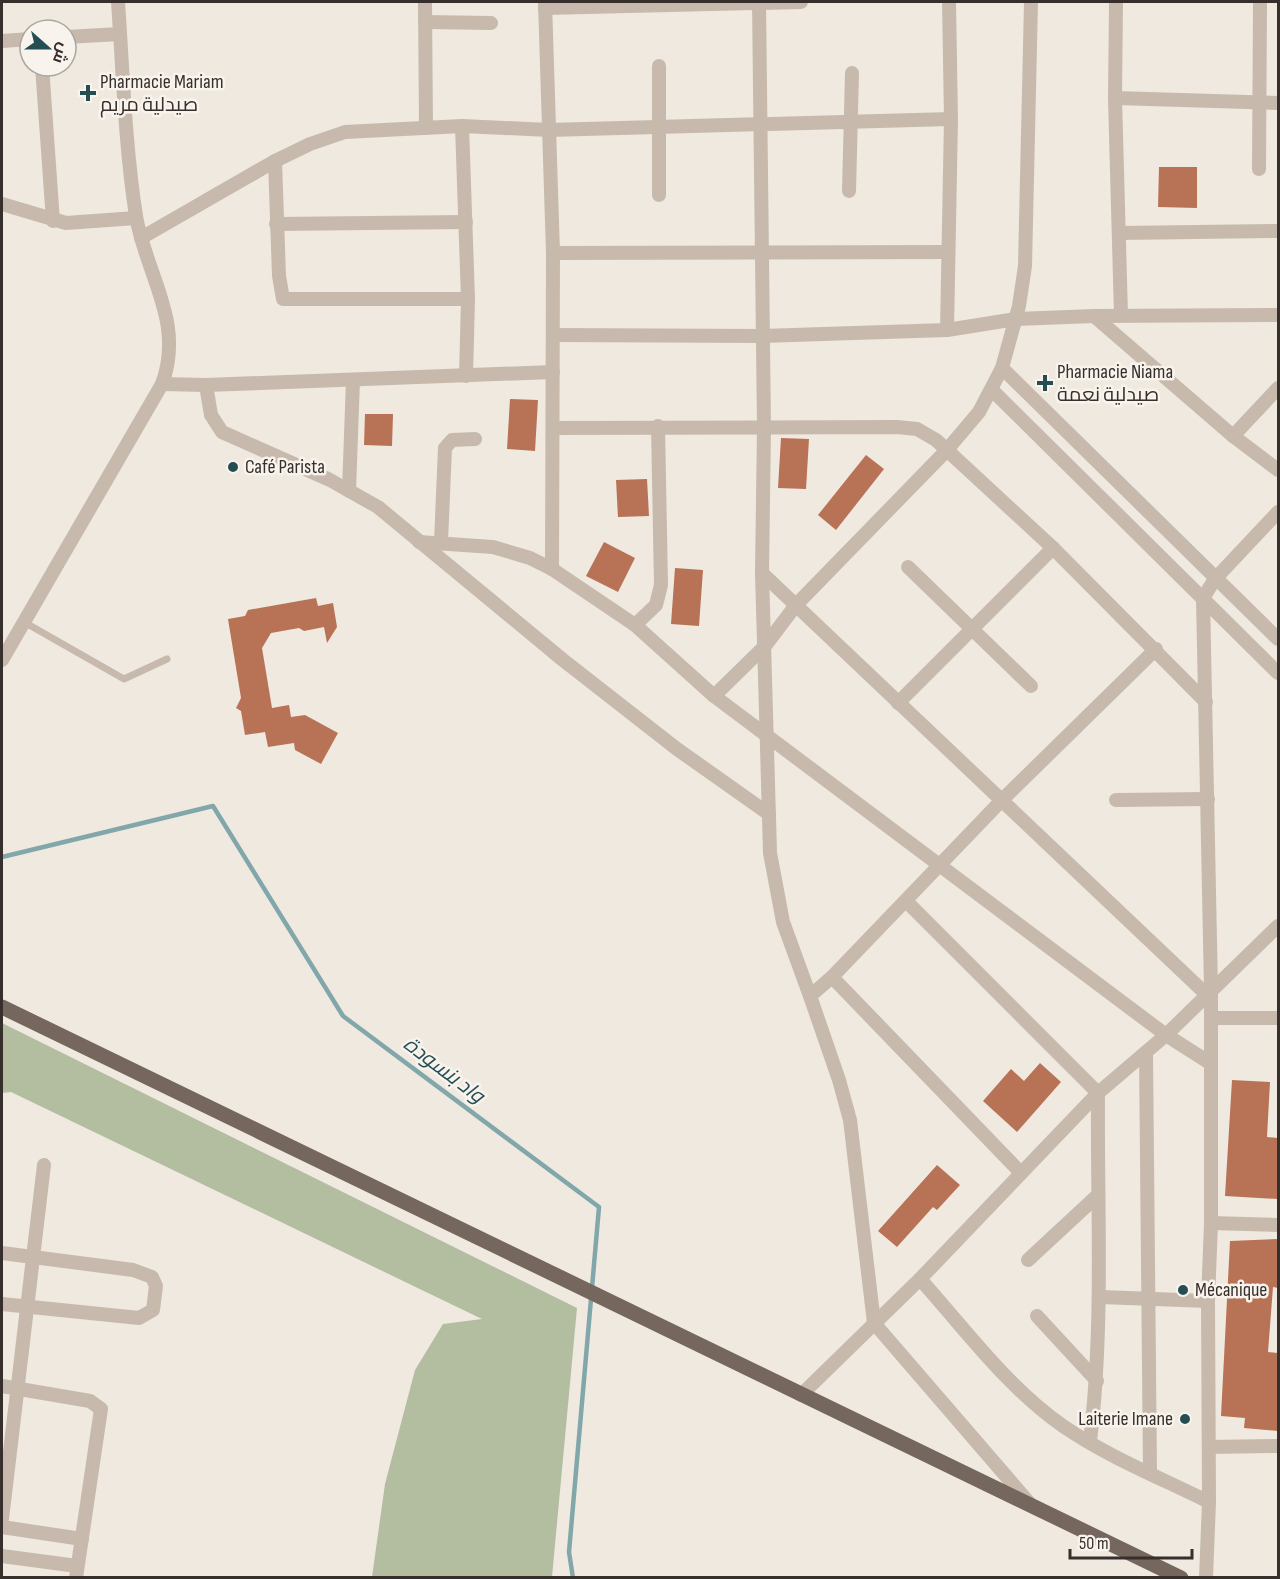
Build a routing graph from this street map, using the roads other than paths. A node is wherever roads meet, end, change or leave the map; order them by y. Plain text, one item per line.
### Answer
1 (118, 2) edge
2 (425, 2) edge
3 (759, 2) edge
4 (801, 2) edge
5 (949, 2) edge
6 (1031, 2) edge
7 (1116, 2) edge
8 (1260, 2) edge
9 (545, 5) edge
10 (425, 22) junction
11 (491, 23) dead end
12 (120, 34) junction
13 (78, 36) edge
14 (18, 40) edge
15 (2, 41) edge
16 (658, 66) dead end
17 (852, 73) dead end
18 (43, 78) edge
19 (1115, 98) junction
20 (1261, 103) junction
21 (1278, 103) edge
22 (951, 119) junction
23 (850, 120) junction
24 (761, 123) junction
25 (462, 126) junction
26 (657, 126) junction
27 (426, 128) junction
28 (549, 130) junction
29 (275, 161) junction
30 (1259, 169) dead end
31 (849, 191) dead end
32 (659, 195) dead end
33 (2, 204) edge
34 (136, 218) junction
35 (53, 221) junction
36 (466, 222) junction
37 (276, 224) junction
38 (1278, 231) edge
39 (1119, 233) junction
40 (141, 238) junction
41 (948, 252) junction
42 (553, 253) junction
43 (762, 253) junction
44 (468, 299) junction
45 (1094, 315) junction
46 (1121, 315) junction
47 (1278, 315) edge
48 (1016, 319) junction
49 (947, 330) junction
50 (553, 335) junction
51 (761, 336) junction
52 (1002, 368) junction
53 (553, 372) junction
54 (466, 376) junction
55 (353, 380) junction
56 (162, 384) junction
57 (206, 385) junction
58 (1278, 388) edge
59 (992, 390) junction
60 (658, 426) junction
61 (553, 428) junction
62 (764, 428) junction
63 (1233, 436) junction
64 (475, 439) dead end
65 (946, 452) junction
66 (1278, 470) edge
67 (349, 491) junction
68 (1278, 512) edge
69 (419, 542) junction
70 (441, 542) junction
71 (1053, 548) junction
72 (908, 567) dead end
73 (552, 569) junction
74 (762, 573) junction
75 (1215, 579) junction
76 (1203, 598) junction
77 (796, 605) junction
78 (24, 622) junction
79 (635, 625) junction
80 (972, 629) junction
81 (1278, 639) edge
82 (765, 646) junction
83 (1156, 649) junction
84 (167, 659) dead end
85 (2, 660) edge
86 (1278, 673) edge
87 (1031, 686) dead end
88 (714, 696) junction
89 (1206, 702) junction
90 (898, 703) junction
91 (767, 737) junction
92 (1208, 799) junction
93 (1002, 800) junction
94 (1116, 800) dead end
95 (769, 814) junction
96 (939, 864) junction
97 (906, 901) junction
98 (1278, 926) edge
99 (832, 977) junction
100 (1209, 992) junction
101 (810, 996) junction
102 (2, 1007) edge
103 (1211, 1018) junction
104 (1278, 1018) edge
105 (1166, 1035) junction
106 (1146, 1053) junction
107 (1210, 1063) junction
108 (1098, 1092) junction
109 (44, 1165) dead end
110 (1021, 1173) junction
111 (1097, 1196) junction
112 (1211, 1223) junction
113 (1278, 1225) edge
114 (2, 1253) edge
115 (32, 1258) junction
116 (1028, 1260) dead end
117 (920, 1279) junction
118 (1100, 1297) junction
119 (1149, 1298) junction
120 (1208, 1301) junction
121 (2, 1304) edge
122 (26, 1308) junction
123 (1037, 1316) dead end
124 (874, 1323) junction
125 (1097, 1381) junction
126 (2, 1386) edge
127 (16, 1388) junction
128 (801, 1395) junction
129 (1090, 1442) junction
130 (1278, 1446) edge
131 (1209, 1447) junction
132 (1150, 1473) junction
133 (1209, 1502) junction
134 (1031, 1505) junction
135 (2, 1519) edge
136 (2, 1527) edge
137 (82, 1539) junction
138 (2, 1556) edge
139 (76, 1572) edge
140 (1181, 1578) edge
141 (1206, 1578) edge

1 - 12 street
2 - 10 street
3 - 4 street
3 - 9 street
3 - 24 street
5 - 22 street
6 - 48 street
7 - 19 street
8 - 20 street
9 - 28 street
10 - 11 street
10 - 27 street
12 - 13 street
12 - 34 street
14 - 15 street
16 - 26 street
17 - 23 street
18 - 35 street
19 - 20 street
19 - 39 street
20 - 21 street
20 - 30 street
22 - 23 street
22 - 41 street
23 - 24 street
23 - 31 street
24 - 26 street
24 - 43 street
25 - 27 street
25 - 28 street
25 - 36 street
26 - 28 street
26 - 32 street
27 - 29 street
28 - 42 street
29 - 37 street
29 - 40 street
33 - 35 street
34 - 35 street
34 - 40 street
36 - 37 street
36 - 44 street
37 - 44 street
38 - 39 street
39 - 46 street
40 - 56 street
41 - 43 street
41 - 49 street
42 - 43 street
42 - 50 street
43 - 51 street
44 - 54 street
45 - 46 street
45 - 48 street
45 - 63 street
46 - 47 street
48 - 49 street
48 - 52 street
49 - 51 street
50 - 51 street
50 - 53 street
51 - 62 street
52 - 59 street
52 - 75 street
53 - 54 street
53 - 61 street
54 - 55 street
55 - 57 street
55 - 67 street
56 - 57 street
56 - 78 street
57 - 67 street
58 - 63 street
59 - 65 street
59 - 76 street
60 - 61 street
60 - 62 street
60 - 79 street
61 - 73 street
62 - 65 street
62 - 74 street
63 - 66 street
64 - 70 street
65 - 71 street
65 - 77 street
67 - 69 street
68 - 75 street
69 - 70 street
69 - 95 street
70 - 73 street
71 - 80 street
71 - 83 street
72 - 80 street
73 - 79 street
74 - 77 street
74 - 82 street
75 - 76 street
75 - 81 street
76 - 86 street
76 - 89 street
77 - 82 street
77 - 90 street
78 - 84 lane
78 - 85 street
79 - 88 street
80 - 87 street
80 - 90 street
82 - 88 street
82 - 91 street
83 - 89 street
83 - 93 street
88 - 91 street
89 - 92 street
90 - 93 street
91 - 95 street
91 - 96 street
92 - 94 street
92 - 100 street
93 - 96 street
93 - 100 street
95 - 101 street
96 - 97 street
96 - 105 street
97 - 99 street
97 - 108 street
98 - 100 street
99 - 101 street
99 - 110 street
100 - 103 street
100 - 105 street
101 - 124 street
102 - 128 main road
103 - 104 street
103 - 107 street
105 - 106 street
105 - 107 street
106 - 108 street
106 - 119 street
107 - 112 street
108 - 110 street
108 - 111 street
109 - 115 street
110 - 117 street
111 - 116 street
111 - 118 street
112 - 113 street
112 - 120 street
114 - 115 street
115 - 122 street
115 - 122 street
117 - 124 street
117 - 129 street
118 - 119 street
118 - 125 street
119 - 120 street
119 - 132 street
120 - 131 street
121 - 122 street
122 - 127 street
123 - 125 street
124 - 128 street
124 - 134 street
125 - 129 street
126 - 127 street
127 - 135 street
127 - 137 street
128 - 134 main road
129 - 132 street
130 - 131 street
131 - 133 street
132 - 133 street
133 - 141 street
134 - 140 main road
136 - 137 street
137 - 139 street
138 - 139 street

